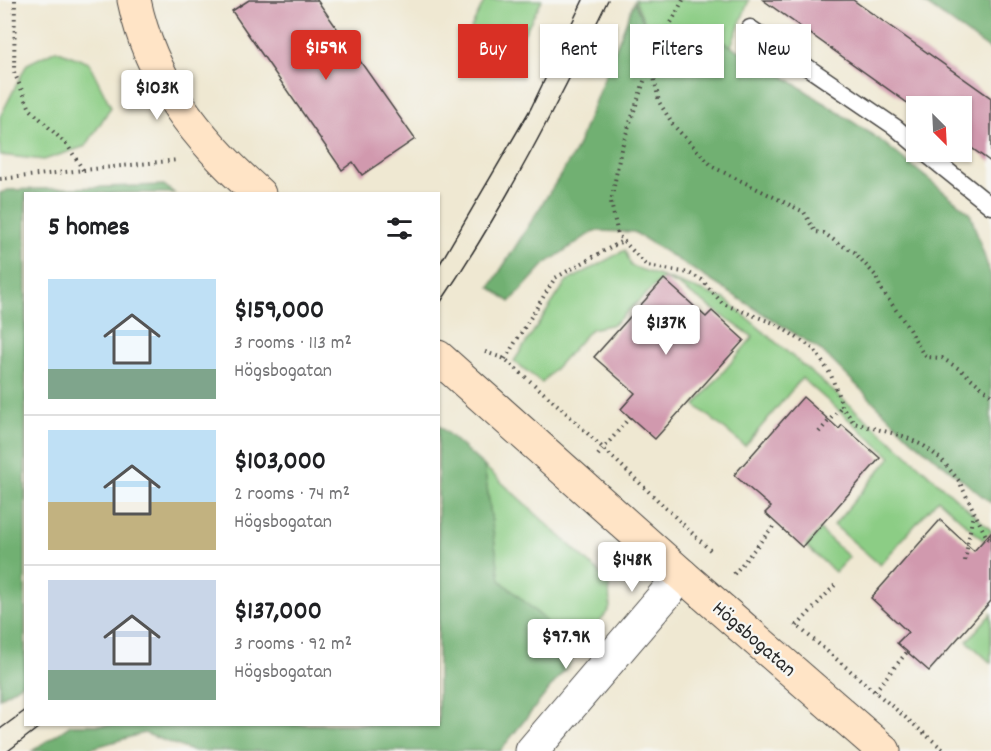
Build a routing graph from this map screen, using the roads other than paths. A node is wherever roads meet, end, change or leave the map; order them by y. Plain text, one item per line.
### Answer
1 (134, 0) edge
2 (811, 70) edge
3 (906, 136) edge
4 (936, 162) edge
5 (257, 192) edge
6 (991, 206) edge
7 (440, 359) edge
8 (682, 575) junction
9 (532, 751) edge
10 (884, 751) edge

1 - 5 street
2 - 3 lane
4 - 6 lane
7 - 8 street, Högsbogatan
8 - 9 street
8 - 10 street, Högsbogatan

